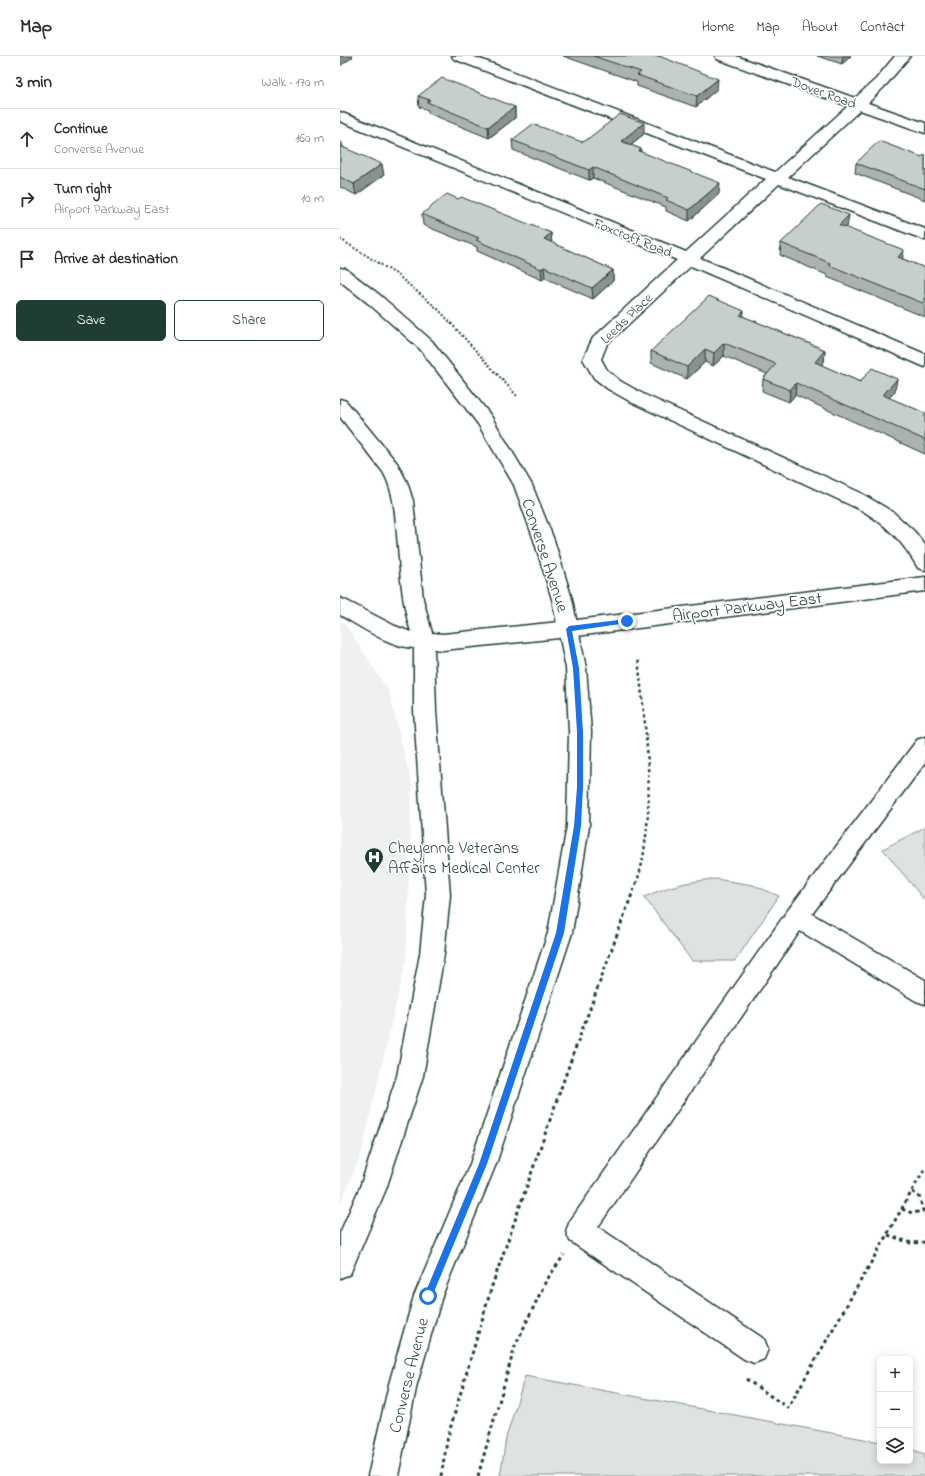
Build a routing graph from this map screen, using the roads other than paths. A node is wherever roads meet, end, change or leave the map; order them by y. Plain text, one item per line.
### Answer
1 (459, 56) edge
2 (722, 56) edge
3 (903, 56) edge
4 (858, 104) junction
5 (340, 116) edge
6 (925, 128) edge
7 (777, 179) junction
8 (925, 235) edge
9 (689, 259) junction
10 (340, 273) edge
11 (925, 361) edge
12 (340, 404) edge
13 (925, 563) edge
14 (925, 584) edge
15 (340, 606) edge
16 (569, 629) junction
17 (424, 642) junction
18 (925, 746) edge
19 (796, 917) junction
20 (925, 993) edge
21 (340, 1264) edge
22 (754, 1349) dead end
23 (383, 1476) edge

1 - 7 street
2 - 4 street, Dover Road
3 - 4 street, Leeds Place
4 - 6 street, Dover Road
4 - 7 street, Leeds Place
5 - 9 street, Foxcroft Road
7 - 8 street
7 - 9 street, Leeds Place
9 - 11 street, Foxcroft Road
9 - 13 street, Leeds Place
10 - 16 street, Converse Avenue
12 - 17 street
14 - 16 street, Airport Parkway East
15 - 17 street, Airport Parkway East
16 - 17 street, Airport Parkway East
16 - 23 street, Converse Avenue
17 - 21 street
18 - 19 street
19 - 20 street
19 - 22 street

